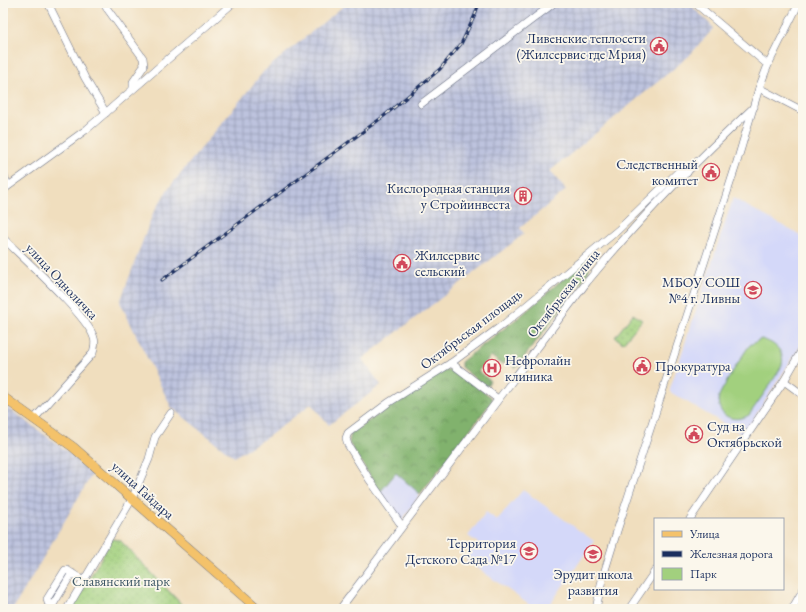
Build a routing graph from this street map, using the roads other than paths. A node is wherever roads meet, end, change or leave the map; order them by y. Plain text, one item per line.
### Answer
1 (48, 3) edge
2 (103, 3) edge
3 (233, 3) edge
4 (554, 3) edge
5 (695, 3) edge
6 (799, 3) edge
7 (768, 65) junction
8 (133, 88) junction
9 (759, 88) junction
10 (421, 104) dead end
11 (754, 107) junction
12 (803, 111) edge
13 (106, 113) junction
14 (727, 132) junction
15 (745, 136) junction
16 (687, 173) junction
17 (3, 174) edge
18 (6, 187) edge
19 (3, 238) edge
20 (803, 348) edge
21 (451, 363) junction
22 (784, 381) junction
23 (803, 395) edge
24 (3, 398) edge
25 (498, 399) junction
26 (171, 412) dead end
27 (34, 420) junction
28 (132, 499) junction
29 (691, 518) edge
30 (402, 526) junction
31 (654, 572) edge
32 (72, 573) dead end
33 (84, 581) junction
34 (803, 590) edge
35 (67, 609) edge
36 (258, 609) edge
37 (340, 609) edge
38 (596, 609) edge
39 (629, 609) edge
40 (792, 609) edge

1 - 13 street
2 - 8 street
3 - 8 street
4 - 10 street
5 - 7 street
6 - 7 street
7 - 9 street
8 - 13 street
9 - 11 street
9 - 12 street
11 - 14 street, Октябрьская улица
11 - 15 street
13 - 18 street
14 - 15 street
14 - 16 street, Октябрьская улица
15 - 38 street
16 - 21 street, Октябрьская площадь
16 - 25 street, Октябрьская улица
17 - 18 street
19 - 27 street, улица Одноличка
20 - 22 street
21 - 25 street
21 - 30 street, Октябрьская площадь
22 - 23 street
22 - 29 street
24 - 27 main road, улица Гайдара
25 - 30 street, Октябрьская улица
26 - 28 street
27 - 28 main road, улица Гайдара
28 - 33 street
28 - 36 main road, улица Гайдара
30 - 37 street, Октябрьская улица
31 - 39 street
32 - 33 street
33 - 35 street
34 - 40 street

